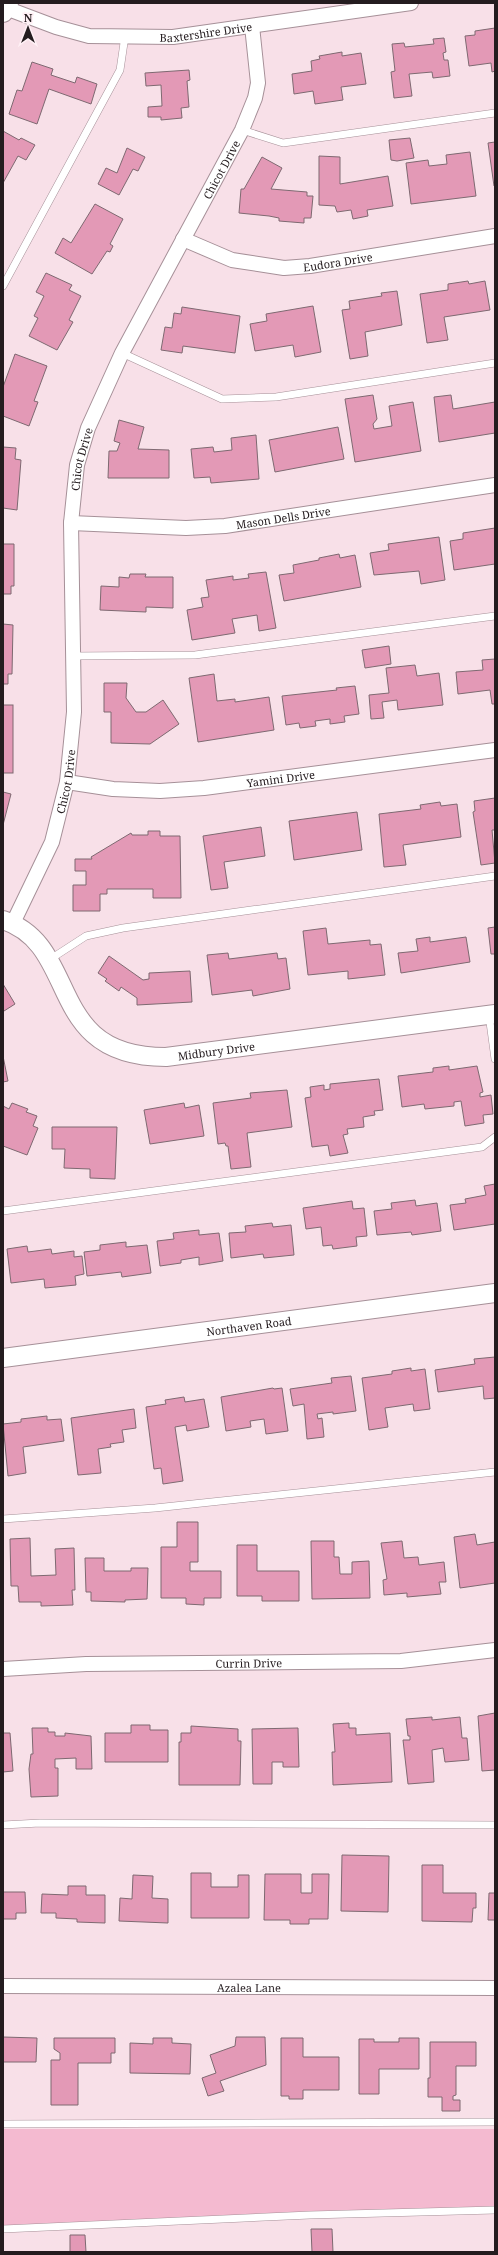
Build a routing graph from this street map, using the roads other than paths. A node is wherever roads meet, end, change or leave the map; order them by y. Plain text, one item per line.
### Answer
1 (411, 3) edge
2 (5, 7) edge
3 (252, 26) junction
4 (125, 36) junction
5 (495, 114) edge
6 (242, 130) junction
7 (495, 236) edge
8 (183, 239) junction
9 (3, 286) edge
10 (122, 353) junction
11 (495, 363) edge
12 (495, 485) edge
13 (71, 523) junction
14 (495, 616) edge
15 (73, 656) junction
16 (495, 750) edge
17 (67, 782) junction
18 (495, 876) edge
19 (8, 921) edge
20 (49, 960) junction
21 (492, 1014) edge
22 (495, 1058) edge
23 (495, 1137) edge
24 (3, 1211) edge
25 (495, 1293) edge
26 (3, 1358) edge
27 (495, 1472) edge
28 (3, 1519) edge
29 (495, 1650) edge
30 (3, 1669) edge
31 (3, 1825) edge
32 (495, 1825) edge
33 (3, 1986) edge
34 (495, 1988) edge
35 (495, 2122) edge
36 (3, 2124) edge
37 (495, 2210) edge
38 (3, 2229) edge

1 - 3 street, Baxtershire Drive
2 - 4 street, Baxtershire Drive
3 - 4 street, Baxtershire Drive
3 - 6 street, Chicot Drive
4 - 9 lane
5 - 6 lane
6 - 8 street, Chicot Drive
7 - 8 street, Eudora Drive
8 - 10 street, Chicot Drive
10 - 11 lane
10 - 13 street, Chicot Drive
12 - 13 street, Mason Dells Drive
13 - 15 street, Chicot Drive
14 - 15 lane
15 - 17 street, Chicot Drive
16 - 17 street, Yamini Drive
17 - 19 street, Chicot Drive
18 - 20 lane
19 - 20 street, Midbury Drive
20 - 21 street, Midbury Drive
21 - 22 lane
23 - 24 lane
25 - 26 street, Northaven Road
27 - 28 lane
29 - 30 street, Currin Drive
31 - 32 lane
33 - 34 street, Azalea Lane
35 - 36 lane
37 - 38 lane

